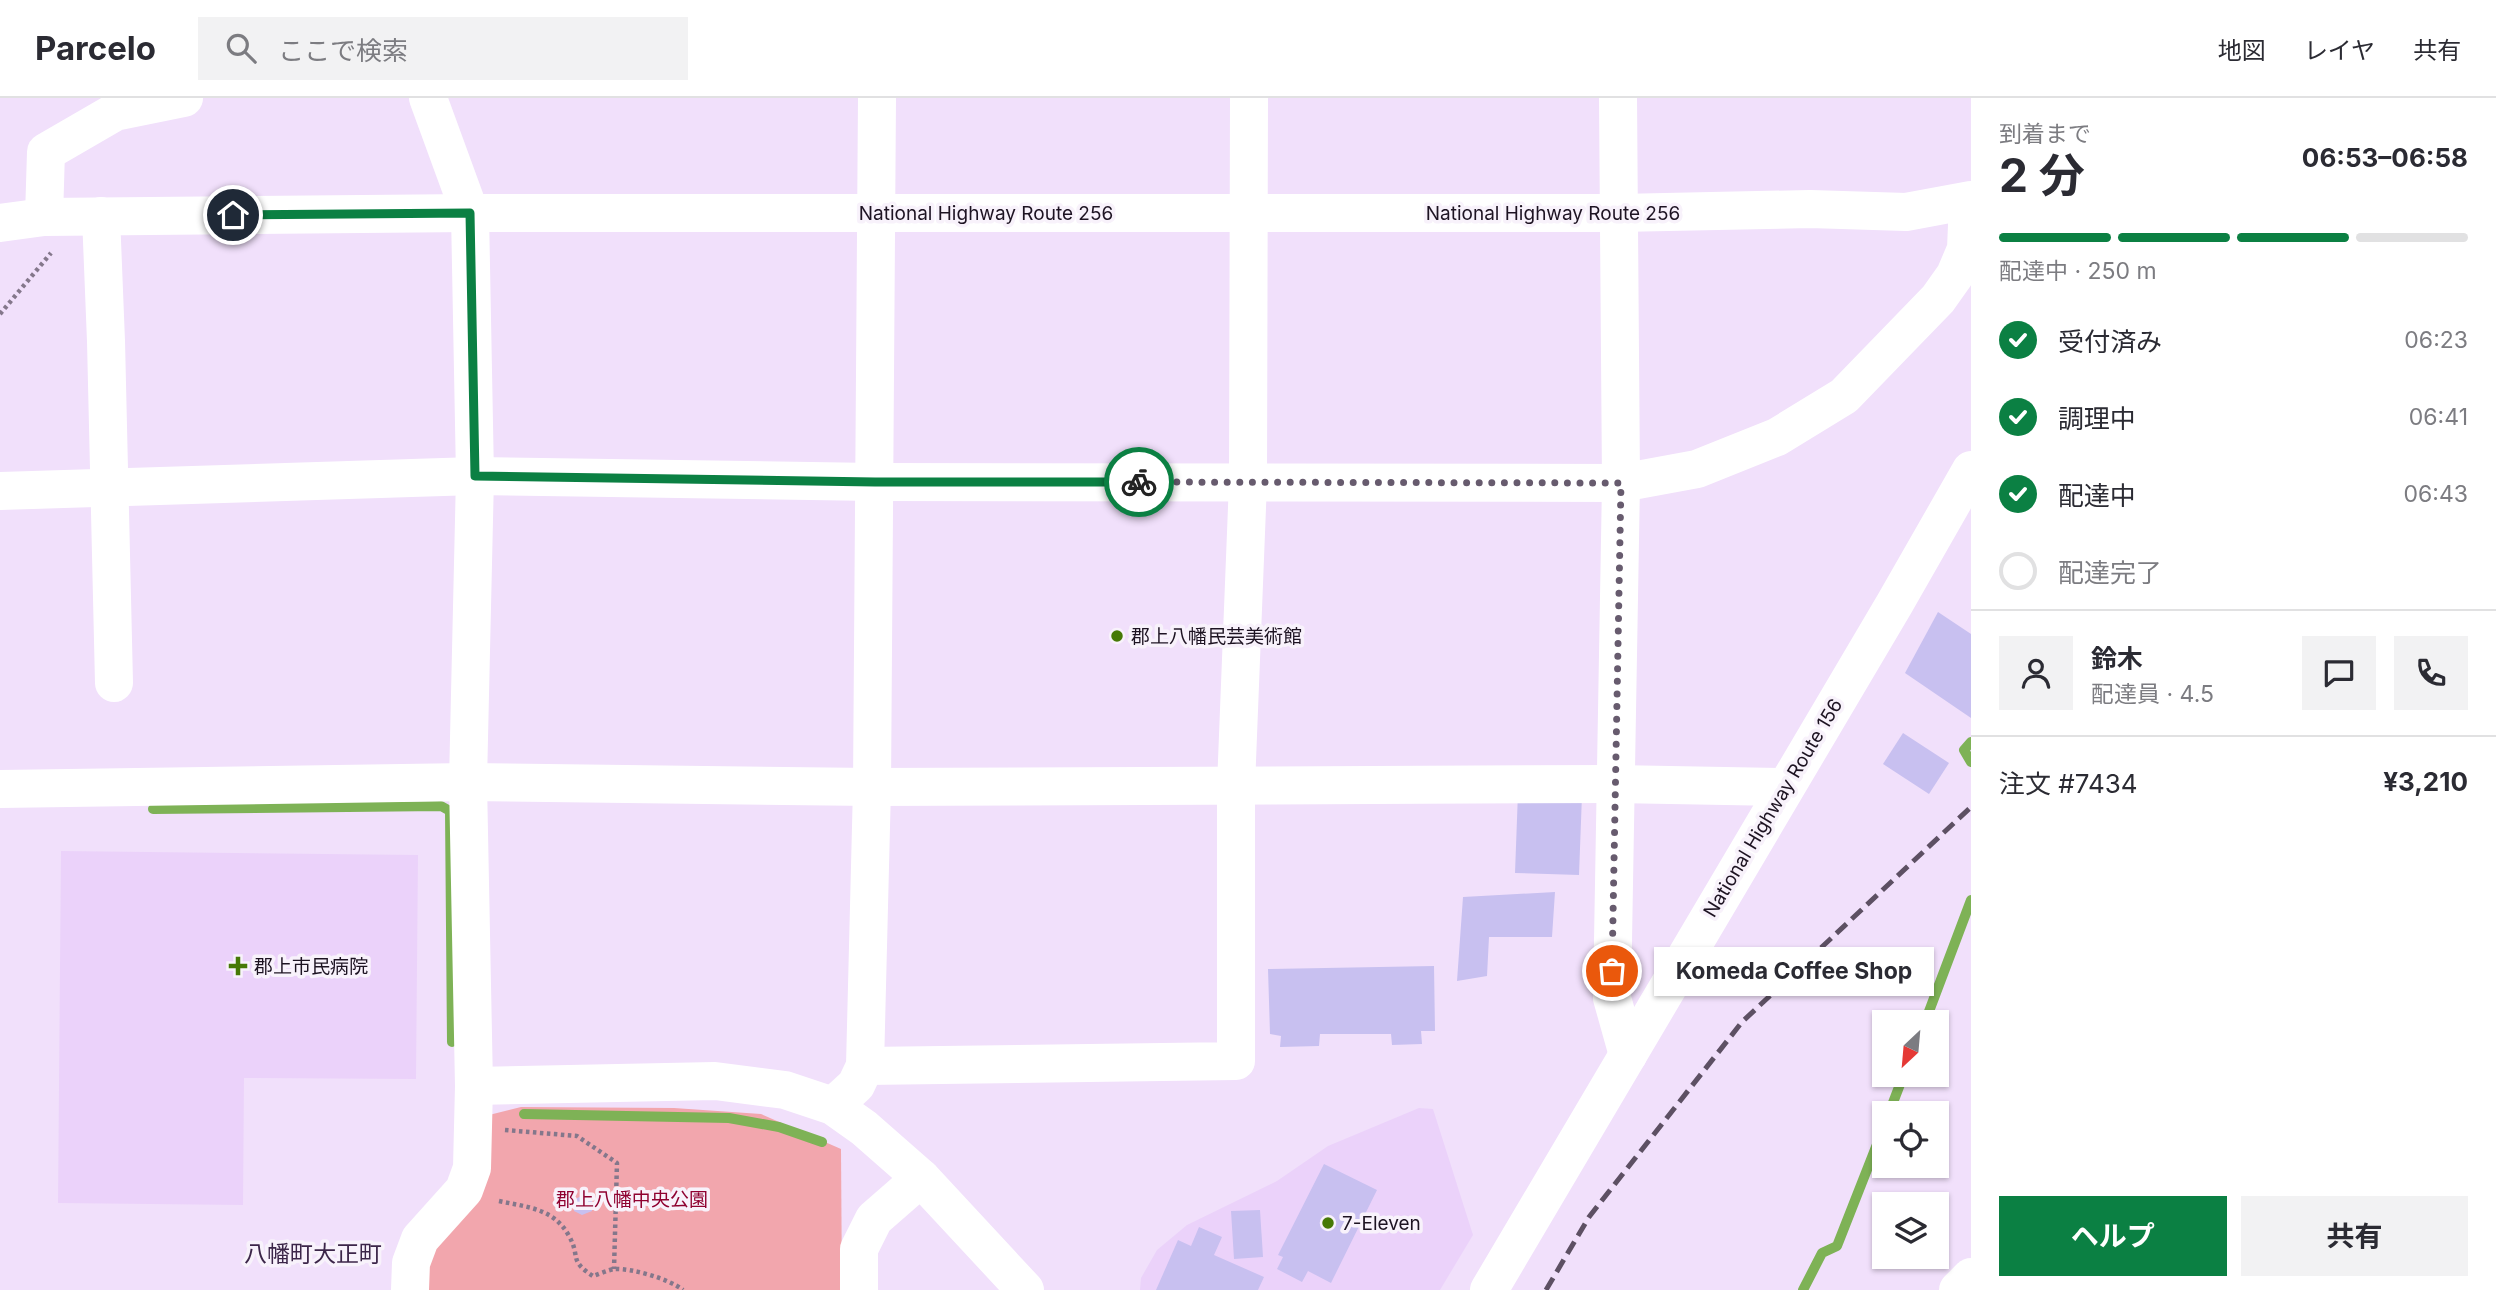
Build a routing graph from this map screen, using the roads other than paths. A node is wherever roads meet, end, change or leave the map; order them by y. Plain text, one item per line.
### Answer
1 (184, 98) edge
2 (428, 98) edge
3 (877, 98) edge
4 (1250, 98) edge
5 (1618, 98) edge
6 (1969, 200) edge
7 (470, 213) junction
8 (876, 213) junction
9 (1250, 214) junction
10 (1619, 214) junction
11 (91, 216) junction
12 (44, 217) junction
13 (0, 223) edge
14 (1971, 470) edge
15 (475, 476) junction
16 (875, 482) junction
17 (1248, 482) junction
18 (1621, 483) junction
19 (109, 487) junction
20 (0, 492) edge
21 (114, 683) dead end
22 (468, 782) junction
23 (1615, 784) junction
24 (1236, 786) junction
25 (1785, 787) junction
26 (872, 788) junction
27 (0, 789) edge
28 (1628, 1055) junction
29 (865, 1066) junction
30 (474, 1086) junction
31 (834, 1106) junction
32 (921, 1178) junction
33 (1971, 1277) edge
34 (410, 1290) edge
35 (859, 1290) edge
36 (1025, 1290) edge
37 (1489, 1290) edge
38 (1958, 1290) edge

1 - 12 main road
2 - 7 main road
3 - 8 main road
4 - 9 main road
5 - 10 main road
6 - 10 main road, National Highway Route 256
6 - 18 main road
7 - 8 main road, National Highway Route 256
7 - 11 main road, National Highway Route 256
7 - 15 main road
8 - 9 main road, National Highway Route 256
8 - 16 main road
9 - 10 main road, National Highway Route 256
9 - 17 main road
10 - 18 main road
11 - 12 main road, National Highway Route 256
11 - 19 main road
12 - 13 main road, National Highway Route 256
14 - 25 main road, National Highway Route 156
15 - 16 main road
15 - 19 main road
15 - 22 main road
16 - 17 main road
16 - 26 main road
17 - 18 main road
17 - 24 main road
18 - 23 main road
19 - 20 main road
19 - 21 main road
22 - 26 main road
22 - 27 main road
22 - 30 main road
23 - 24 main road
23 - 25 main road
23 - 28 main road
24 - 26 main road
24 - 29 main road
25 - 28 main road, National Highway Route 156
26 - 29 main road
28 - 37 main road, National Highway Route 156
29 - 31 main road
30 - 31 main road
30 - 34 main road
31 - 32 main road
32 - 35 main road
32 - 36 main road
33 - 38 main road

